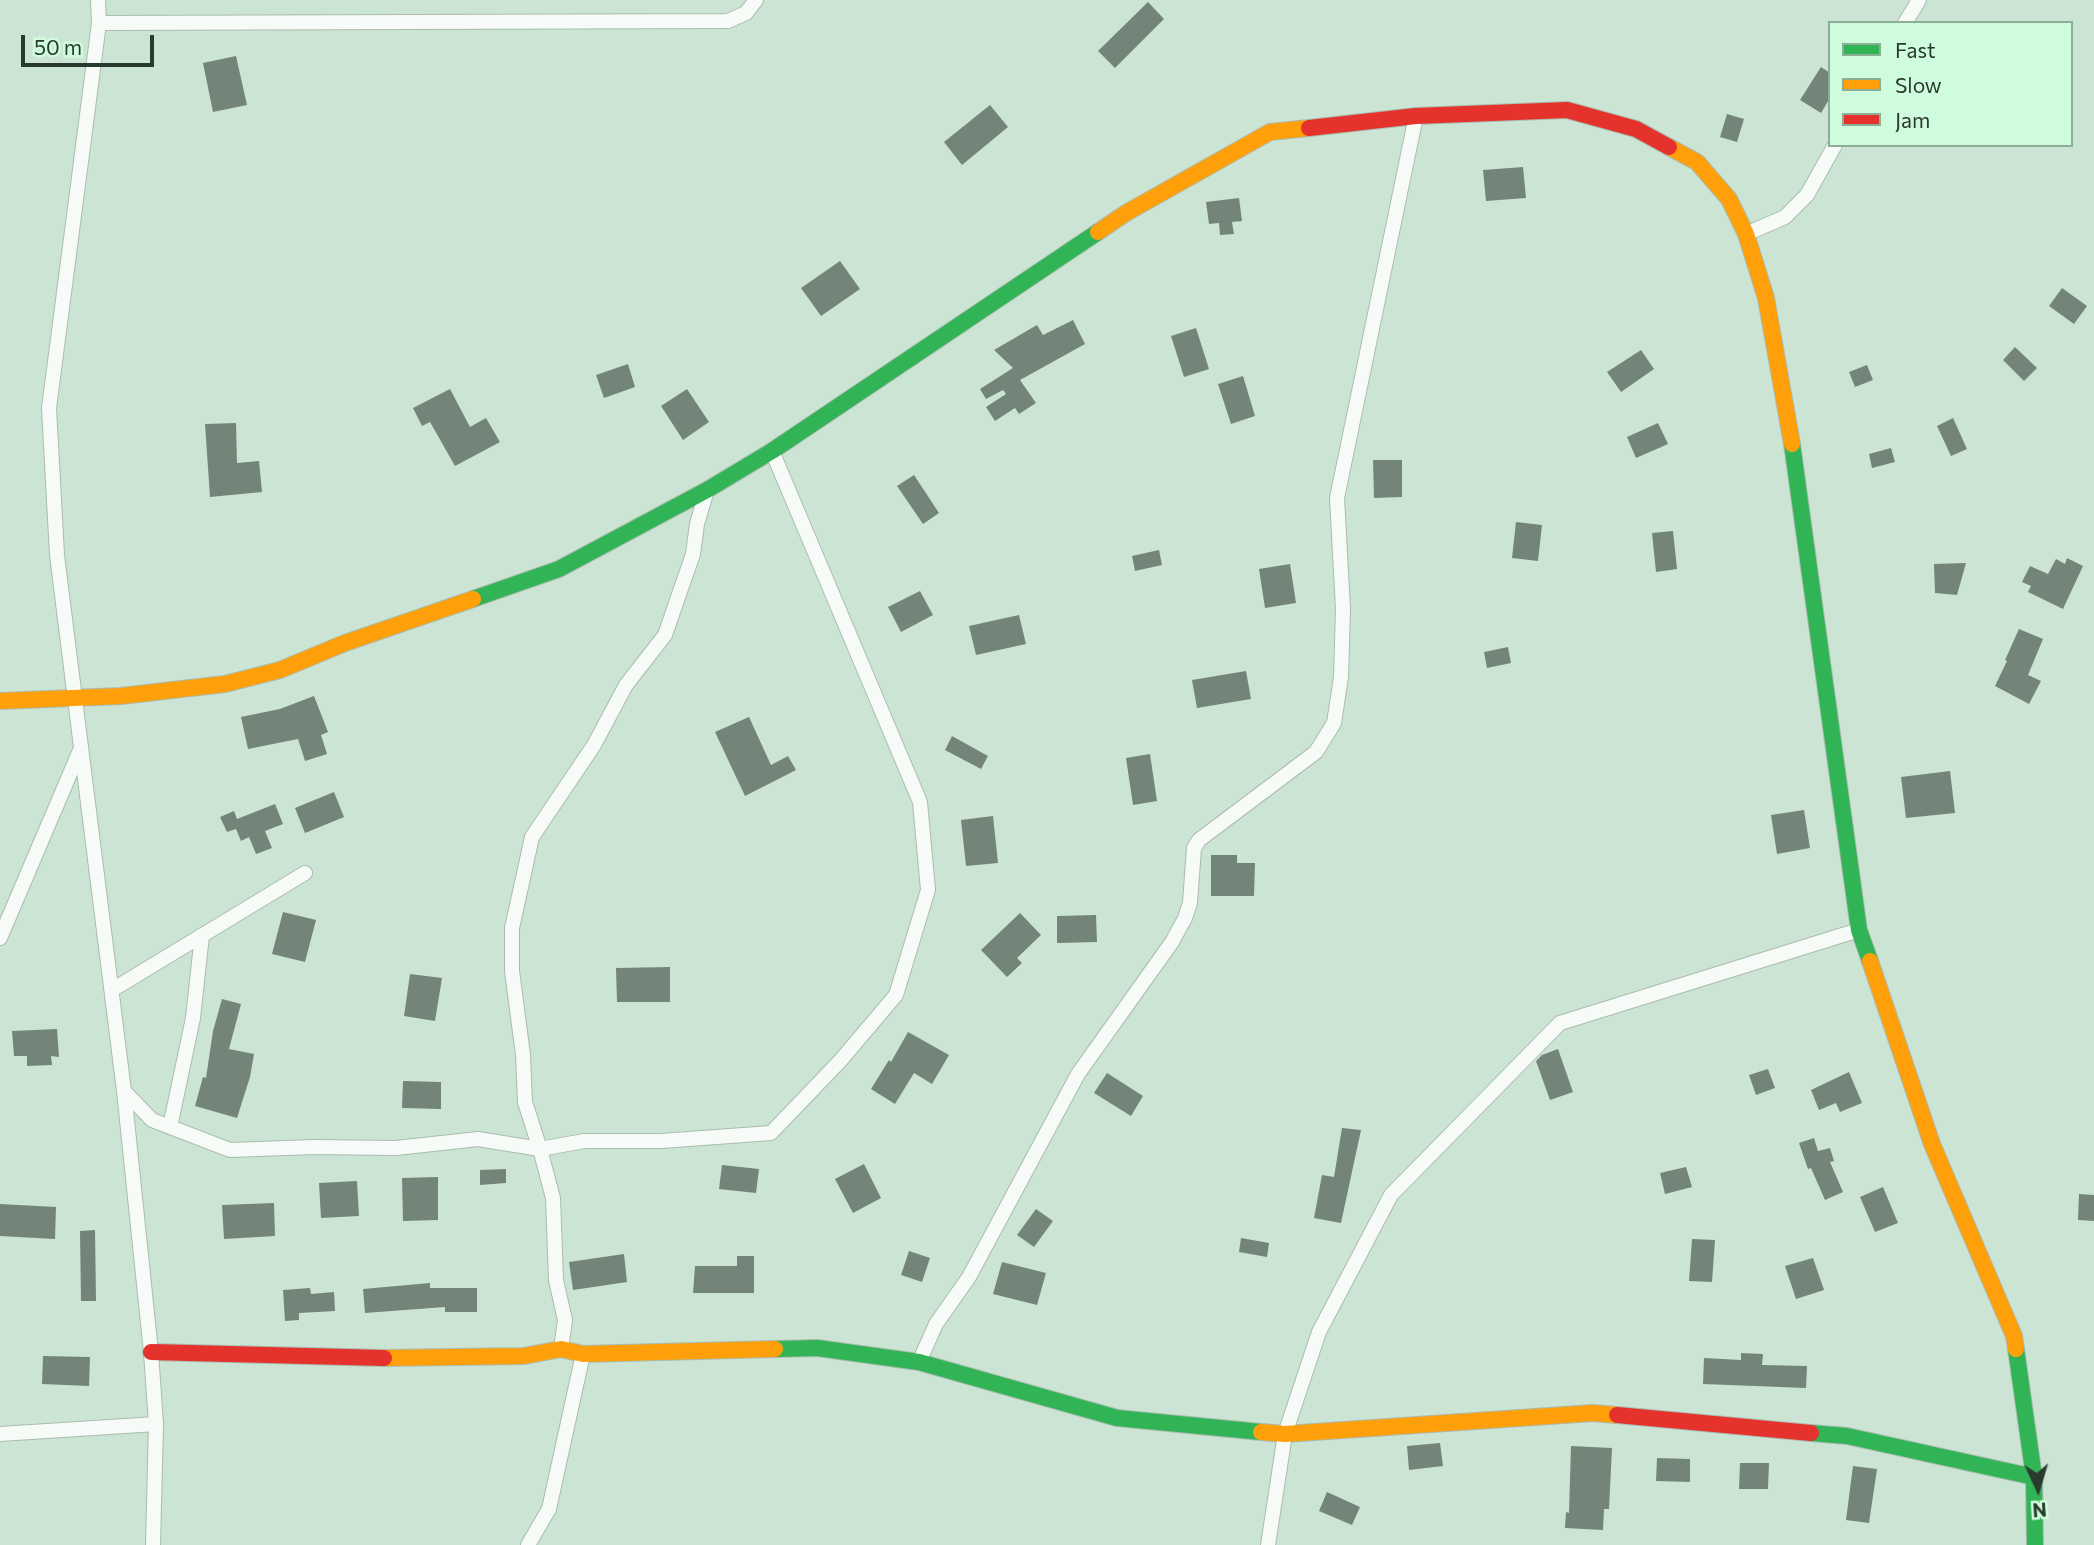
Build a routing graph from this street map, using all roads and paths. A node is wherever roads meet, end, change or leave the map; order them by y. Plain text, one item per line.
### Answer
1 (98, 0) edge
2 (756, 0) edge
3 (1919, 0) edge
4 (1906, 21) edge
5 (99, 23) junction
6 (1416, 116) junction
7 (1834, 147) edge
8 (1746, 234) junction
9 (772, 451) junction
10 (707, 490) junction
11 (75, 696) junction
12 (0, 701) edge
13 (81, 747) junction
14 (305, 873) dead end
15 (1859, 930) junction
16 (202, 935) junction
17 (0, 938) edge
18 (112, 990) junction
19 (124, 1091) junction
20 (170, 1127) junction
21 (540, 1149) junction
22 (561, 1349) junction
23 (151, 1352) junction
24 (583, 1354) junction
25 (919, 1362) junction
26 (156, 1424) junction
27 (0, 1434) edge
28 (1285, 1434) junction
29 (2034, 1477) junction
30 (153, 1545) edge
31 (528, 1545) edge
32 (1268, 1545) edge
33 (2035, 1545) edge

1 - 5 street
2 - 5 street
3 - 4 street
5 - 11 street
6 - 8 street
6 - 9 street
6 - 25 street
7 - 8 street
8 - 15 street
9 - 10 street
9 - 21 street
10 - 11 street
10 - 21 street
11 - 12 street
11 - 13 street
13 - 17 street
13 - 18 street
14 - 16 street
15 - 28 street
15 - 29 street
16 - 18 street
16 - 20 street
18 - 19 street
19 - 20 street
19 - 23 street
20 - 21 street
21 - 22 street
22 - 23 street
22 - 24 street
23 - 26 street
24 - 25 street
24 - 31 street
25 - 28 street
26 - 27 street
26 - 30 street
28 - 29 street
28 - 32 street
29 - 33 street

